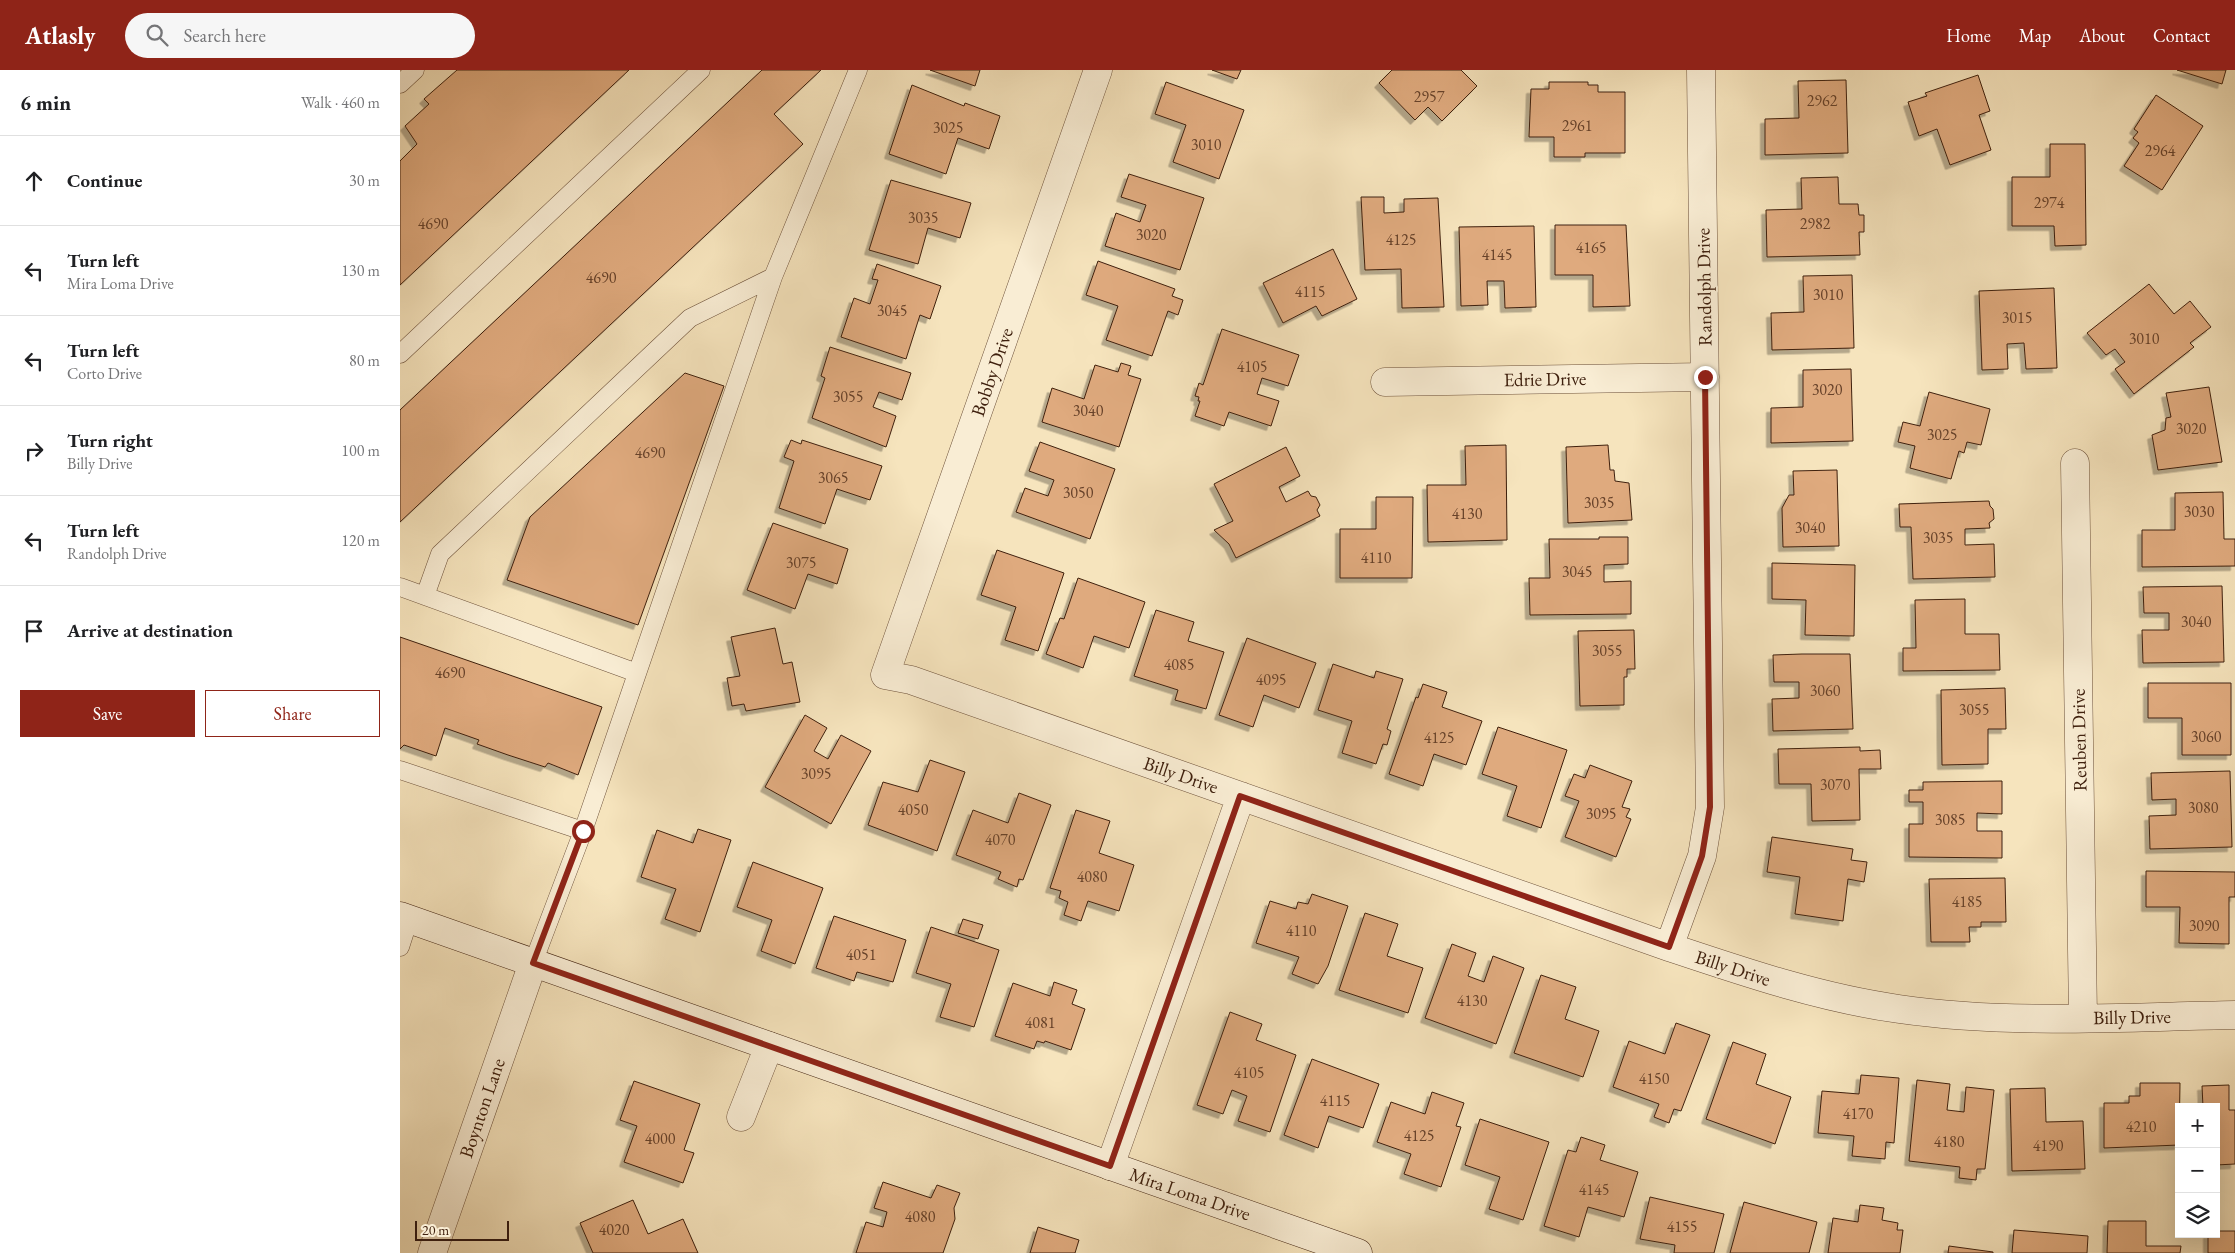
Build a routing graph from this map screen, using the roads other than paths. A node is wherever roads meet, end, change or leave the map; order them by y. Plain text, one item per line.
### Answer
1 (416, 70) edge
2 (701, 70) edge
3 (858, 70) edge
4 (1098, 70) edge
5 (1702, 70) edge
6 (400, 84) edge
7 (773, 277) junction
8 (400, 354) edge
9 (1705, 377) junction
10 (1385, 382) dead end
11 (2075, 463) dead end
12 (400, 587) edge
13 (425, 596) junction
14 (637, 673) junction
15 (885, 675) joint
16 (400, 770) edge
17 (1240, 796) junction
18 (583, 831) junction
19 (404, 917) edge
20 (400, 947) edge
21 (1669, 947) junction
22 (533, 963) junction
23 (2235, 1015) edge
24 (2084, 1018) junction
25 (769, 1046) junction
26 (741, 1118) dead end
27 (1110, 1166) junction
28 (432, 1253) edge
29 (1358, 1253) edge

1 - 6 lane
2 - 8 lane
3 - 7 lane
4 - 15 street, Bobby Drive
5 - 9 street, Randolph Drive
7 - 13 lane
7 - 14 lane
9 - 10 street, Edrie Drive
9 - 21 street, Randolph Drive
11 - 24 street, Reuben Drive
12 - 13 lane
13 - 14 lane
14 - 18 lane
15 - 17 street, Billy Drive
16 - 18 lane
17 - 21 street, Billy Drive
17 - 27 street
18 - 22 lane
19 - 20 lane
19 - 22 street, Mira Loma Drive
21 - 24 street, Billy Drive
22 - 25 street, Mira Loma Drive
22 - 28 street, Boynton Lane
23 - 24 street, Billy Drive
25 - 26 street
25 - 27 street, Mira Loma Drive
27 - 29 street, Mira Loma Drive

